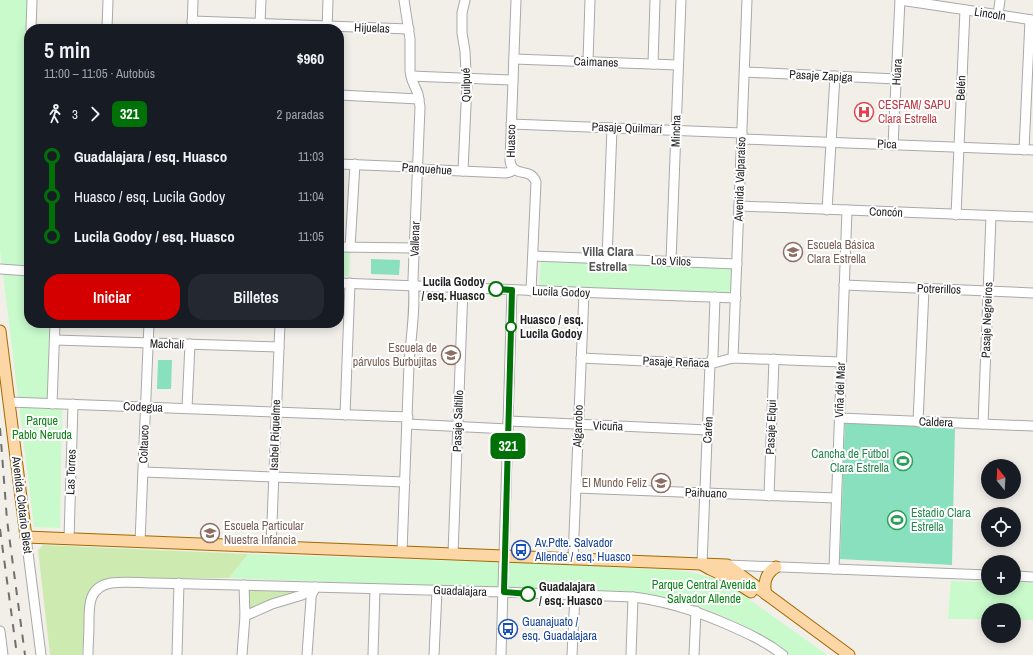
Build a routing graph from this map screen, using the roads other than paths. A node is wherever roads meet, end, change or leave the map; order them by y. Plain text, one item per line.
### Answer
1 (32, 0) edge
2 (108, 0) edge
3 (193, 0) edge
4 (261, 0) edge
5 (328, 0) edge
6 (404, 0) edge
7 (465, 0) edge
8 (516, 0) edge
9 (590, 0) edge
10 (655, 0) edge
11 (681, 0) edge
12 (747, 0) edge
13 (900, 0) edge
14 (1000, 0) edge
15 (965, 10) junction
16 (998, 15) junction
17 (1031, 20) edge
18 (260, 23) junction
19 (31, 24) edge
20 (107, 24) edge
21 (192, 24) edge
22 (226, 24) edge
23 (273, 24) edge
24 (327, 24) edge
25 (344, 28) edge
26 (408, 29) junction
27 (514, 58) junction
28 (588, 61) junction
29 (653, 64) junction
30 (678, 65) junction
31 (744, 72) junction
32 (411, 76) junction
33 (835, 76) junction
34 (467, 78) junction
35 (897, 79) junction
36 (513, 80) junction
37 (344, 95) edge
38 (419, 99) junction
39 (511, 124) junction
40 (612, 128) junction
41 (676, 130) junction
42 (742, 136) junction
43 (831, 142) junction
44 (894, 145) junction
45 (959, 147) junction
46 (1029, 150) edge
47 (344, 164) edge
48 (355, 164) junction
49 (417, 169) junction
50 (513, 169) junction
51 (463, 171) junction
52 (739, 206) junction
53 (828, 210) junction
54 (847, 210) junction
55 (956, 215) junction
56 (991, 216) junction
57 (1033, 218) edge
58 (344, 247) edge
59 (350, 247) junction
60 (414, 248) junction
61 (533, 256) junction
62 (607, 259) junction
63 (671, 261) junction
64 (737, 264) junction
65 (0, 269) edge
66 (24, 271) edge
67 (344, 283) edge
68 (350, 283) junction
69 (844, 285) junction
70 (414, 286) junction
71 (463, 288) junction
72 (924, 289) junction
73 (512, 290) junction
74 (531, 291) junction
75 (988, 291) junction
76 (584, 292) junction
77 (1033, 293) edge
78 (715, 297) junction
79 (736, 298) junction
80 (55, 328) edge
81 (149, 328) edge
82 (280, 328) edge
83 (0, 331) edge
84 (55, 340) junction
85 (148, 343) junction
86 (190, 344) junction
87 (279, 347) junction
88 (581, 358) junction
89 (734, 358) junction
90 (774, 359) junction
91 (841, 362) junction
92 (710, 364) junction
93 (9, 402) junction
94 (52, 404) junction
95 (72, 404) junction
96 (145, 407) junction
97 (187, 408) junction
98 (276, 411) junction
99 (345, 414) junction
100 (839, 418) junction
101 (408, 421) junction
102 (918, 422) junction
103 (578, 424) junction
104 (983, 424) junction
105 (508, 425) junction
106 (1033, 426) edge
107 (458, 427) junction
108 (708, 430) junction
109 (143, 472) junction
110 (274, 477) junction
111 (405, 482) junction
112 (576, 488) junction
113 (705, 493) junction
114 (768, 496) junction
115 (836, 498) junction
116 (26, 537) junction
117 (69, 539) junction
118 (140, 542) junction
119 (271, 547) junction
120 (402, 552) junction
121 (453, 554) junction
122 (505, 556) junction
123 (573, 559) junction
124 (702, 564) junction
125 (727, 565) junction
126 (776, 567) junction
127 (834, 569) junction
128 (981, 575) edge
129 (1021, 576) edge
130 (1033, 577) edge
131 (179, 583) junction
132 (244, 585) junction
133 (316, 587) junction
134 (375, 589) junction
135 (437, 590) junction
136 (504, 592) junction
137 (766, 594) junction
138 (575, 595) junction
139 (633, 597) junction
140 (696, 611) junction
141 (245, 616) junction
142 (0, 631) edge
143 (779, 654) edge
144 (3, 655) edge
145 (42, 655) edge
146 (88, 655) edge
147 (177, 655) edge
148 (242, 655) edge
149 (308, 655) edge
150 (373, 655) edge
151 (434, 655) edge
152 (501, 655) edge
153 (572, 655) edge
154 (631, 655) edge
155 (694, 655) edge
156 (837, 655) edge
157 (849, 655) edge

1 - 19 street
2 - 20 street
3 - 21 street
4 - 18 street
5 - 24 street
6 - 26 street, Vallenar
7 - 34 street, Quilpué
8 - 27 street, Huasco
9 - 28 street
10 - 29 street
11 - 30 street, Mincha
12 - 31 street, Avenida Valparaíso
13 - 15 street, Lincoln
13 - 35 street, Húara
14 - 16 street
15 - 16 street, Lincoln
15 - 45 street, Belén
16 - 17 street, Lincoln
17 - 46 street
18 - 22 street, Hijuelas
18 - 23 street, Hijuelas
25 - 26 street, Hijuelas
26 - 32 street, Vallenar
27 - 28 street, Caimanes
27 - 36 street, Huasco
28 - 29 street, Caimanes
29 - 30 street, Caimanes
30 - 41 street, Mincha
31 - 33 street, Pasaje Zapiga
31 - 42 street, Avenida Valparaíso
32 - 34 street
32 - 38 street, Vallenar
33 - 35 street, Pasaje Zapiga
33 - 43 street
34 - 36 street
34 - 51 street, Quilpué
35 - 44 street, Húara
36 - 39 street, Huasco
37 - 38 street
38 - 49 street, Vallenar
39 - 40 street, Pasaje Quilmarí
39 - 50 street, Huasco
40 - 41 street, Pasaje Quilmarí
40 - 62 street
41 - 42 street, Pasaje Quilmarí
41 - 63 street, Mincha
42 - 43 street, Pica
42 - 52 street, Avenida Valparaíso
43 - 44 street, Pica
43 - 53 street
44 - 45 street, Pica
45 - 46 street, Pica
45 - 55 street, Belén
47 - 48 street, Panquehue
48 - 49 street, Panquehue
48 - 59 street
49 - 51 street, Panquehue
49 - 60 street, Vallenar
50 - 51 street, Panquehue
50 - 61 street, Huasco
52 - 53 street, Concón
52 - 64 street, Avenida Valparaíso
53 - 54 street, Concón
54 - 55 street, Concón
54 - 69 street, Viña del Mar
55 - 56 street, Concón
56 - 57 street, Concón
56 - 75 street, Pasaje Negreiros
58 - 59 street
59 - 60 street
60 - 70 street, Vallenar
61 - 62 street, Los Vilos
61 - 74 street, Huasco
62 - 63 street, Los Vilos
63 - 64 street, Los Vilos
64 - 79 street, Avenida Valparaíso
65 - 66 street
67 - 68 street, Lucila Godoy
68 - 70 street, Lucila Godoy
68 - 99 street
69 - 72 street, Potrerillos
69 - 91 street, Viña del Mar
70 - 71 street, Lucila Godoy
70 - 101 street, Vallenar
71 - 73 street, Lucila Godoy
71 - 107 street, Pasaje Saltillo
72 - 75 street, Potrerillos
72 - 102 street
73 - 74 street, Lucila Godoy
73 - 105 street
74 - 76 street, Lucila Godoy
75 - 77 street, Potrerillos
75 - 104 street, Pasaje Negreiros
76 - 78 street, Lucila Godoy
76 - 88 street, Algarrobo
78 - 79 street, Lucila Godoy
78 - 92 street, Carén
79 - 89 street, Avenida Valparaíso
80 - 84 street
81 - 85 street, Coltauco
82 - 87 street, Isabel Riquelme
83 - 93 main road, Avenida Clotario Blest
84 - 85 street, Machalí
84 - 94 street
85 - 86 street, Machalí
85 - 96 street, Coltauco
86 - 87 street, Machalí
86 - 97 street
87 - 98 street, Isabel Riquelme
88 - 92 street, Pasaje Reñaca
88 - 103 street, Algarrobo
89 - 90 street, Pasaje Reñaca
89 - 92 street, Pasaje Reñaca
90 - 91 street, Pasaje Reñaca
90 - 114 street, Pasaje Elqui
91 - 100 street, Viña del Mar
92 - 108 street, Carén
93 - 94 street, Codegua
93 - 116 main road, Avenida Clotario Blest
94 - 95 street, Codegua
95 - 96 street, Codegua
95 - 117 street, Las Torres
96 - 97 street, Codegua
96 - 109 street, Coltauco
97 - 98 street, Codegua
98 - 99 street, Codegua
98 - 110 street, Isabel Riquelme
99 - 101 street, Codegua
100 - 102 street, Caldera
100 - 115 street, Viña del Mar
101 - 107 street, Vicuña
101 - 111 street, Vallenar
102 - 104 street, Caldera
103 - 105 street, Vicuña
103 - 108 street, Vicuña
103 - 112 street, Algarrobo
104 - 106 street, Caldera
105 - 107 street, Vicuña
105 - 122 street
107 - 121 street, Pasaje Saltillo
108 - 113 street, Carén
109 - 110 street
109 - 118 street, Coltauco
110 - 111 street
110 - 119 street, Isabel Riquelme
111 - 120 street, Vallenar
112 - 113 street, Paihuano
112 - 123 street, Algarrobo
113 - 114 street, Paihuano
113 - 124 street, Carén
114 - 115 street, Paihuano
115 - 127 street, Viña del Mar
116 - 117 main road
116 - 145 street, Avenida Clotario Blest
117 - 118 main road
118 - 119 main road
119 - 120 main road
120 - 121 main road
121 - 122 main road
122 - 123 main road
122 - 136 street
123 - 124 main road
124 - 125 main road
124 - 156 main road
125 - 126 street
125 - 137 main road
126 - 127 street
126 - 137 main road
127 - 128 street
129 - 130 street
131 - 132 street, Guadalajara
131 - 146 street, Guadalajara
131 - 147 street
132 - 133 street, Guadalajara
132 - 141 street
133 - 134 street, Guadalajara
133 - 141 street, Guadalajara
133 - 149 street
134 - 135 street, Guadalajara
134 - 150 street
135 - 136 street, Guadalajara
135 - 151 street
136 - 138 street, Guadalajara
136 - 152 street
137 - 157 main road
138 - 139 street, Guadalajara
138 - 153 street
139 - 140 street, Guadalajara
139 - 154 street
140 - 143 street, Guadalajara
140 - 155 street
141 - 148 street
142 - 144 street

